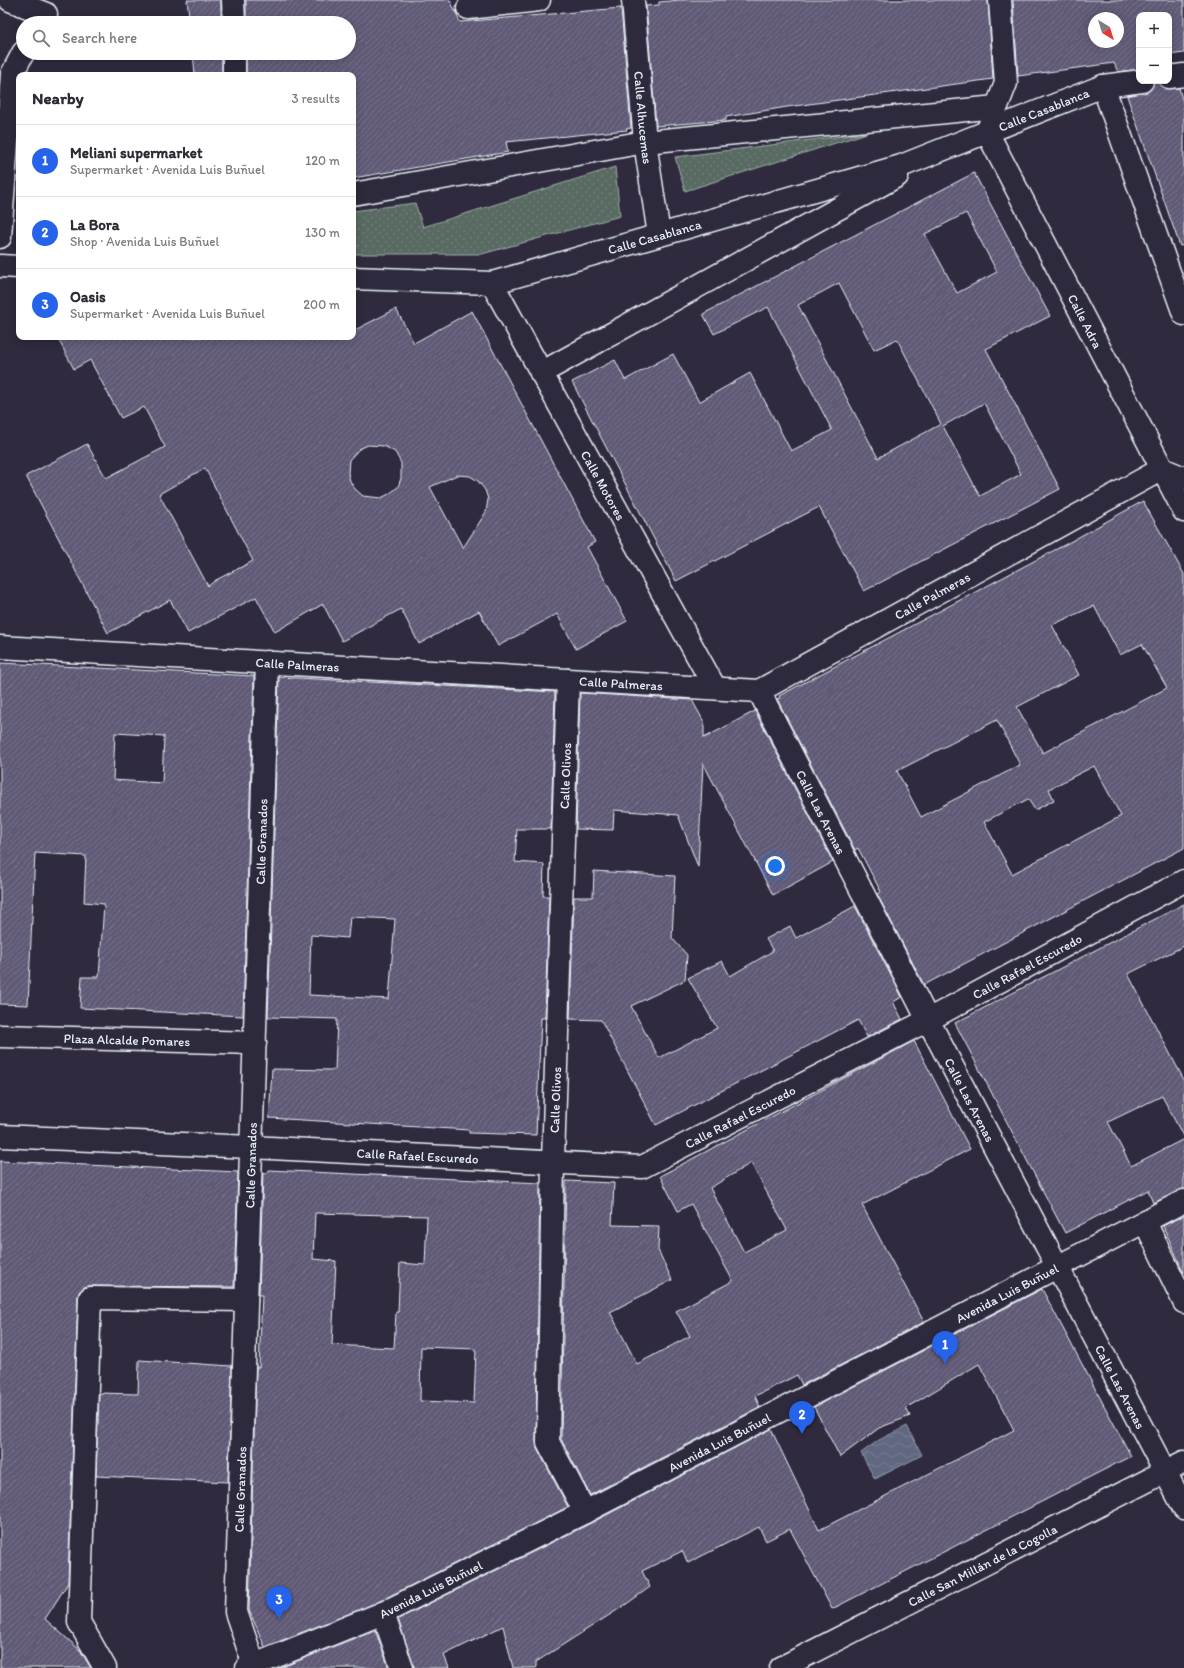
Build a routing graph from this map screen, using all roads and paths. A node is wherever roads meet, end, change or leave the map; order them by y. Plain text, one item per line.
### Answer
1 (10, 0) edge
2 (234, 0) edge
3 (538, 0) edge
4 (633, 0) edge
5 (1000, 0) edge
6 (467, 3) edge
7 (47, 12) edge
8 (234, 16) edge
9 (19, 60) edge
10 (234, 60) edge
11 (234, 72) edge
12 (1184, 75) edge
13 (1172, 77) edge
14 (6, 81) edge
15 (1136, 82) edge
16 (1103, 86) junction
17 (996, 107) junction
18 (987, 132) junction
19 (645, 142) junction
20 (948, 147) junction
21 (356, 193) edge
22 (659, 235) junction
23 (0, 237) edge
24 (0, 266) edge
25 (16, 267) edge
26 (356, 278) edge
27 (492, 283) junction
28 (1184, 314) edge
29 (541, 373) junction
30 (1162, 469) junction
31 (1184, 478) edge
32 (1184, 511) edge
33 (0, 647) edge
34 (267, 662) junction
35 (568, 680) junction
36 (715, 688) junction
37 (759, 690) junction
38 (1184, 882) edge
39 (928, 1020) junction
40 (0, 1036) edge
41 (255, 1043) junction
42 (0, 1136) edge
43 (251, 1147) junction
44 (553, 1162) junction
45 (1184, 1201) edge
46 (1144, 1222) junction
47 (1058, 1267) junction
48 (246, 1300) junction
49 (1184, 1302) edge
50 (1184, 1462) edge
51 (1165, 1471) junction
52 (1184, 1508) edge
53 (585, 1512) junction
54 (383, 1613) junction
55 (252, 1667) edge
56 (105, 1668) edge
57 (402, 1668) edge
58 (781, 1668) edge

1 - 7 street
2 - 8 street
3 - 6 street
4 - 19 street, Calle Alhucemas
5 - 17 street
9 - 14 street
10 - 11 street
12 - 13 street
14 - 23 street
15 - 16 street, Calle Casablanca
16 - 18 street, Calle Casablanca
16 - 28 street
17 - 18 street
17 - 19 street
18 - 20 street, Calle Casablanca
18 - 30 street, Calle Adra
19 - 21 street
19 - 22 street, Calle Alhucemas
20 - 22 street, Calle Casablanca
20 - 29 street, Calle Casablanca
22 - 27 street, Calle Casablanca
24 - 25 street
26 - 27 street, Calle Casablanca
27 - 29 street, Calle Motores
29 - 36 street, Calle Motores
30 - 31 street
30 - 32 street, Calle Adra
30 - 37 street, Calle Palmeras
33 - 34 street, Calle Palmeras
34 - 35 street, Calle Palmeras
34 - 41 street, Calle Granados
35 - 36 street, Calle Palmeras
35 - 44 street, Calle Olivos
36 - 37 street, Calle Palmeras
37 - 39 street, Calle Las Arenas
38 - 39 street, Calle Rafael Escuredo
39 - 44 street, Calle Rafael Escuredo
39 - 47 street, Calle Las Arenas
40 - 41 street, Plaza Alcalde Pomares
41 - 43 street, Calle Granados
42 - 43 street
43 - 44 street, Calle Rafael Escuredo
43 - 48 street, Calle Granados
44 - 53 street, Calle Olivos
45 - 46 street, Avenida Luis Buñuel
46 - 47 street, Avenida Luis Buñuel
46 - 49 street
47 - 51 street, Calle Las Arenas
47 - 53 street, Avenida Luis Buñuel
48 - 55 street, Calle Granados
48 - 56 street
50 - 51 street, Calle San Millán de la Cogolla
51 - 52 street, Calle Las Arenas
51 - 58 street, Calle San Millán de la Cogolla
53 - 54 street, Avenida Luis Buñuel
54 - 55 street, Avenida Luis Buñuel
54 - 57 street

